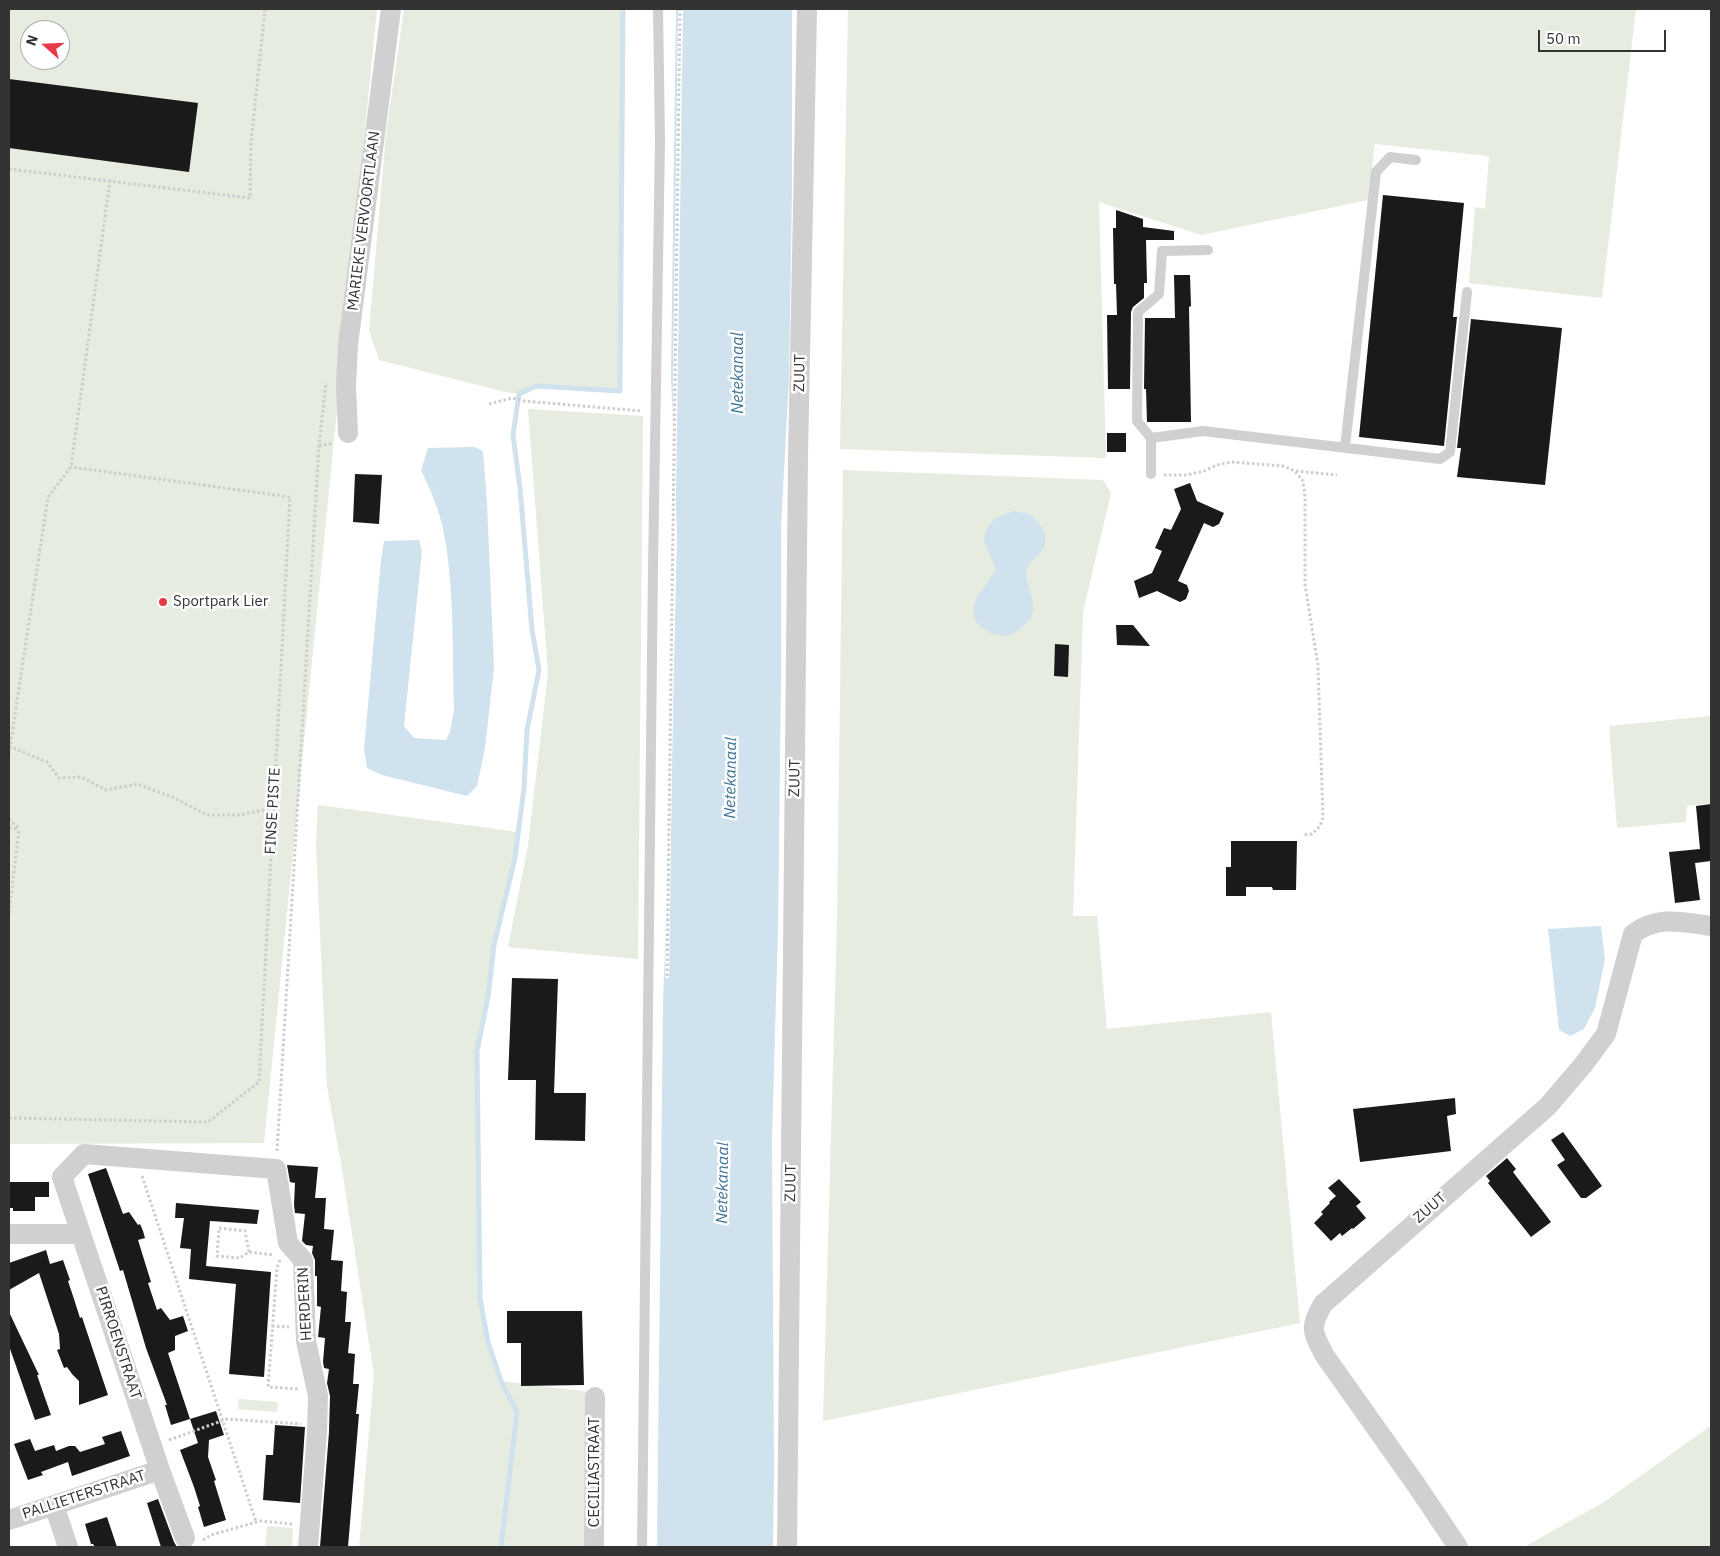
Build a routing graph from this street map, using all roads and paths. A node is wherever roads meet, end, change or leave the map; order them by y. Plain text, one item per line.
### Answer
1 (265, 9) edge
2 (391, 9) edge
3 (658, 9) edge
4 (680, 9) edge
5 (807, 9) edge
6 (1416, 160) dead end
7 (9, 168) edge
8 (110, 180) junction
9 (1208, 250) dead end
10 (1467, 292) dead end
11 (326, 379) dead end
12 (488, 404) dead end
13 (656, 412) junction
14 (348, 434) dead end
15 (1151, 438) junction
16 (1345, 448) junction
17 (71, 468) junction
18 (1295, 471) junction
19 (1150, 474) joint
20 (1336, 475) dead end
21 (9, 746) edge
22 (9, 754) edge
23 (274, 808) junction
24 (9, 819) edge
25 (9, 828) edge
26 (19, 829) junction
27 (1302, 836) dead end
28 (9, 913) edge
29 (1711, 926) edge
30 (667, 976) dead end
31 (9, 1118) edge
32 (144, 1158) junction
33 (276, 1169) junction
34 (9, 1234) edge
35 (81, 1234) junction
36 (249, 1252) junction
37 (317, 1391) junction
38 (595, 1397) dead end
39 (222, 1420) junction
40 (317, 1425) junction
41 (152, 1446) junction
42 (160, 1470) junction
43 (54, 1505) junction
44 (9, 1520) edge
45 (256, 1522) junction
46 (310, 1525) junction
47 (186, 1538) joint
48 (68, 1547) edge
49 (308, 1547) edge
50 (594, 1547) edge
51 (642, 1547) edge
52 (787, 1547) edge
53 (1458, 1547) edge

1 - 8 path
2 - 14 street, MARIEKE VERVOORTLAAN
3 - 13 lane
4 - 30 path
5 - 52 street, ZUUT
6 - 16 lane
7 - 8 path
8 - 17 path
9 - 15 lane
10 - 16 lane
11 - 33 path
12 - 13 path
13 - 51 lane
15 - 16 lane
15 - 19 lane
17 - 21 path
17 - 23 path, FINSE PISTE
18 - 19 path
18 - 20 path
18 - 27 path
21 - 22 path
21 - 23 path
23 - 31 path, FINSE PISTE
24 - 26 path
25 - 26 path
26 - 28 path
29 - 53 street, ZUUT
32 - 33 street
32 - 35 street, PIRROENSTRAAT
32 - 39 path
33 - 37 street, HERDERIN
34 - 35 street
35 - 41 street, PIRROENSTRAAT
36 - 36 path
36 - 37 path
37 - 40 street, HERDERIN
38 - 50 street, CECILIASTRAAT
39 - 40 path
39 - 41 path
39 - 45 path
40 - 46 street, HERDERIN
41 - 42 street, PIRROENSTRAAT
42 - 43 street, PALLIETERSTRAAT
42 - 47 street, PIRROENSTRAAT
43 - 44 street, PALLIETERSTRAAT
43 - 48 street
45 - 46 path
45 - 47 path
46 - 49 street, HERDERIN

